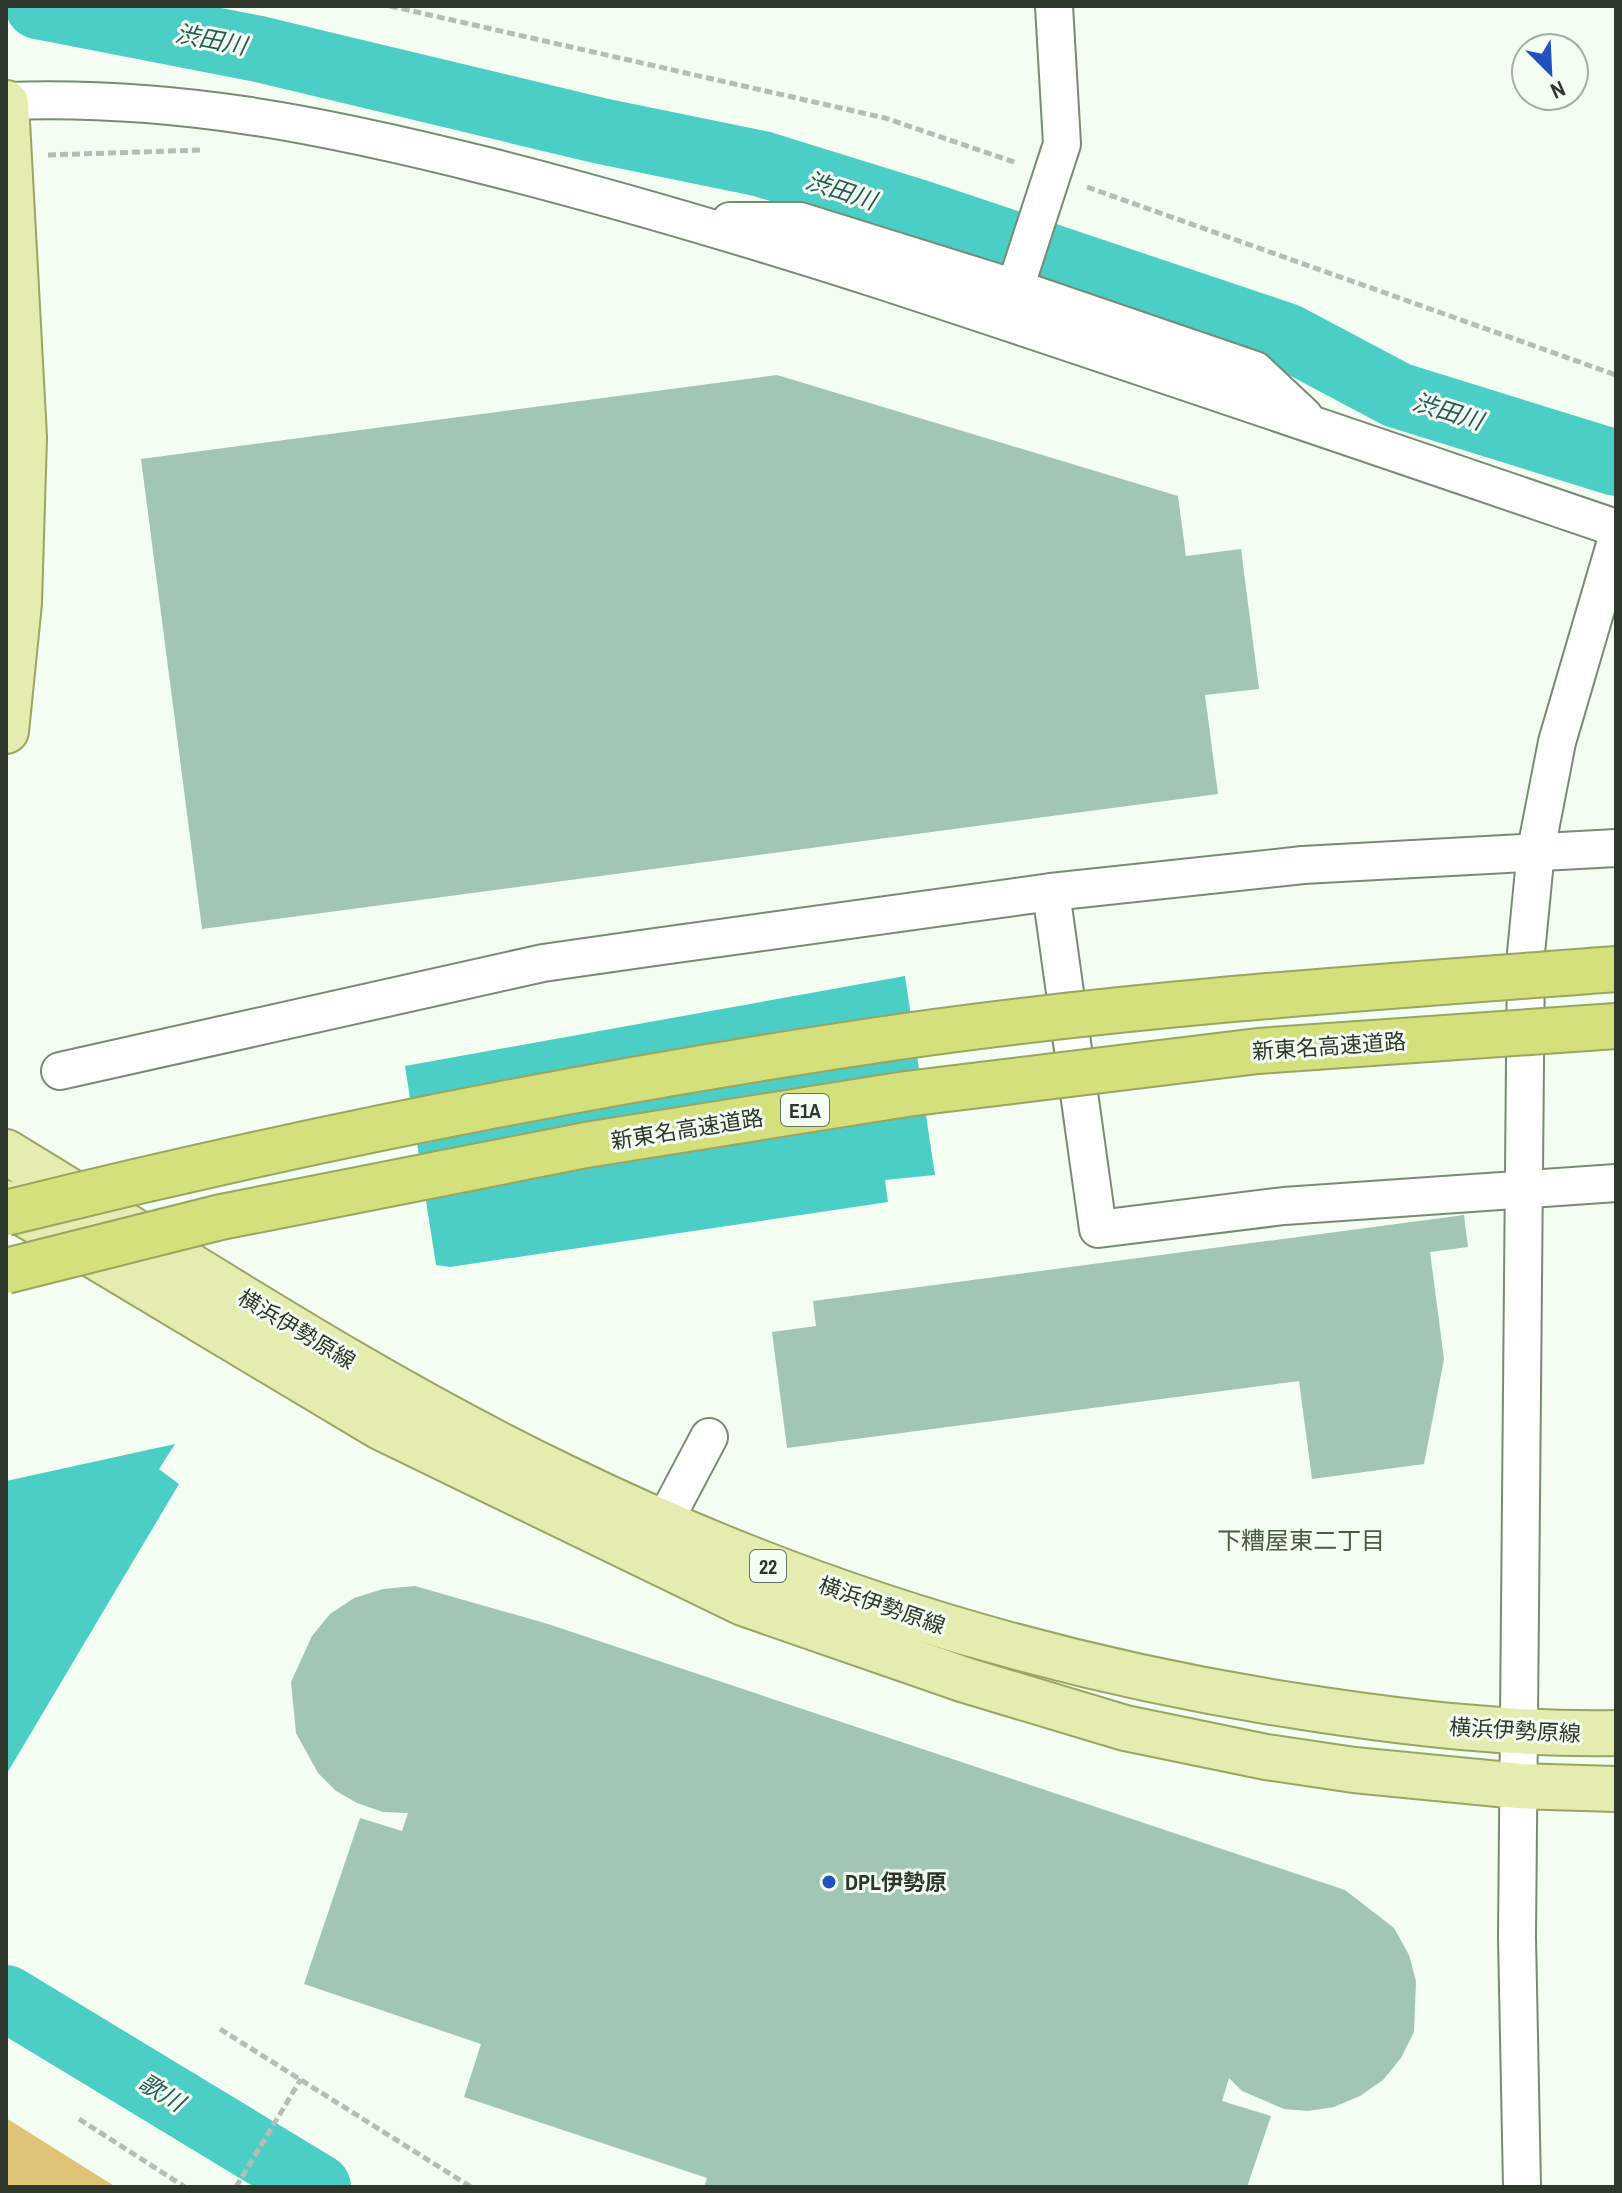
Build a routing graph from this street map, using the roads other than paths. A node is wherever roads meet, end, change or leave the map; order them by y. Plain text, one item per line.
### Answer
1 (1054, 6) edge
2 (6, 102) edge
3 (687, 221) junction
4 (1016, 285) junction
5 (1314, 425) junction
6 (1616, 528) edge
7 (1616, 541) edge
8 (6, 731) edge
9 (1616, 848) edge
10 (1536, 850) junction
11 (1051, 892) junction
12 (1616, 969) edge
13 (1616, 1026) edge
14 (60, 1071) dead end
15 (6, 1152) edge
16 (1616, 1183) edge
17 (1523, 1188) junction
18 (6, 1203) edge
19 (6, 1213) edge
20 (6, 1271) edge
21 (709, 1437) dead end
22 (664, 1522) junction
23 (1519, 1731) junction
24 (1616, 1733) edge
25 (1519, 1786) junction
26 (1616, 1789) edge
27 (1522, 2187) edge

1 - 4 street
2 - 3 street
2 - 8 main road
3 - 4 street
3 - 5 street
4 - 5 street
5 - 6 street
7 - 10 street
9 - 10 street
10 - 11 street
10 - 17 street
11 - 14 street
11 - 17 street
12 - 19 highway, bridge
13 - 20 highway, 新東名高速道路 / E1A, bridge
15 - 22 main road, 横浜伊勢原線 / 22
16 - 17 street
17 - 23 street
18 - 25 main road, 横浜伊勢原線 / 22
21 - 22 street
22 - 23 main road, 横浜伊勢原線 / 22
23 - 24 main road, 横浜伊勢原線 / 22
23 - 25 street
25 - 26 main road, 横浜伊勢原線 / 22
25 - 27 street

